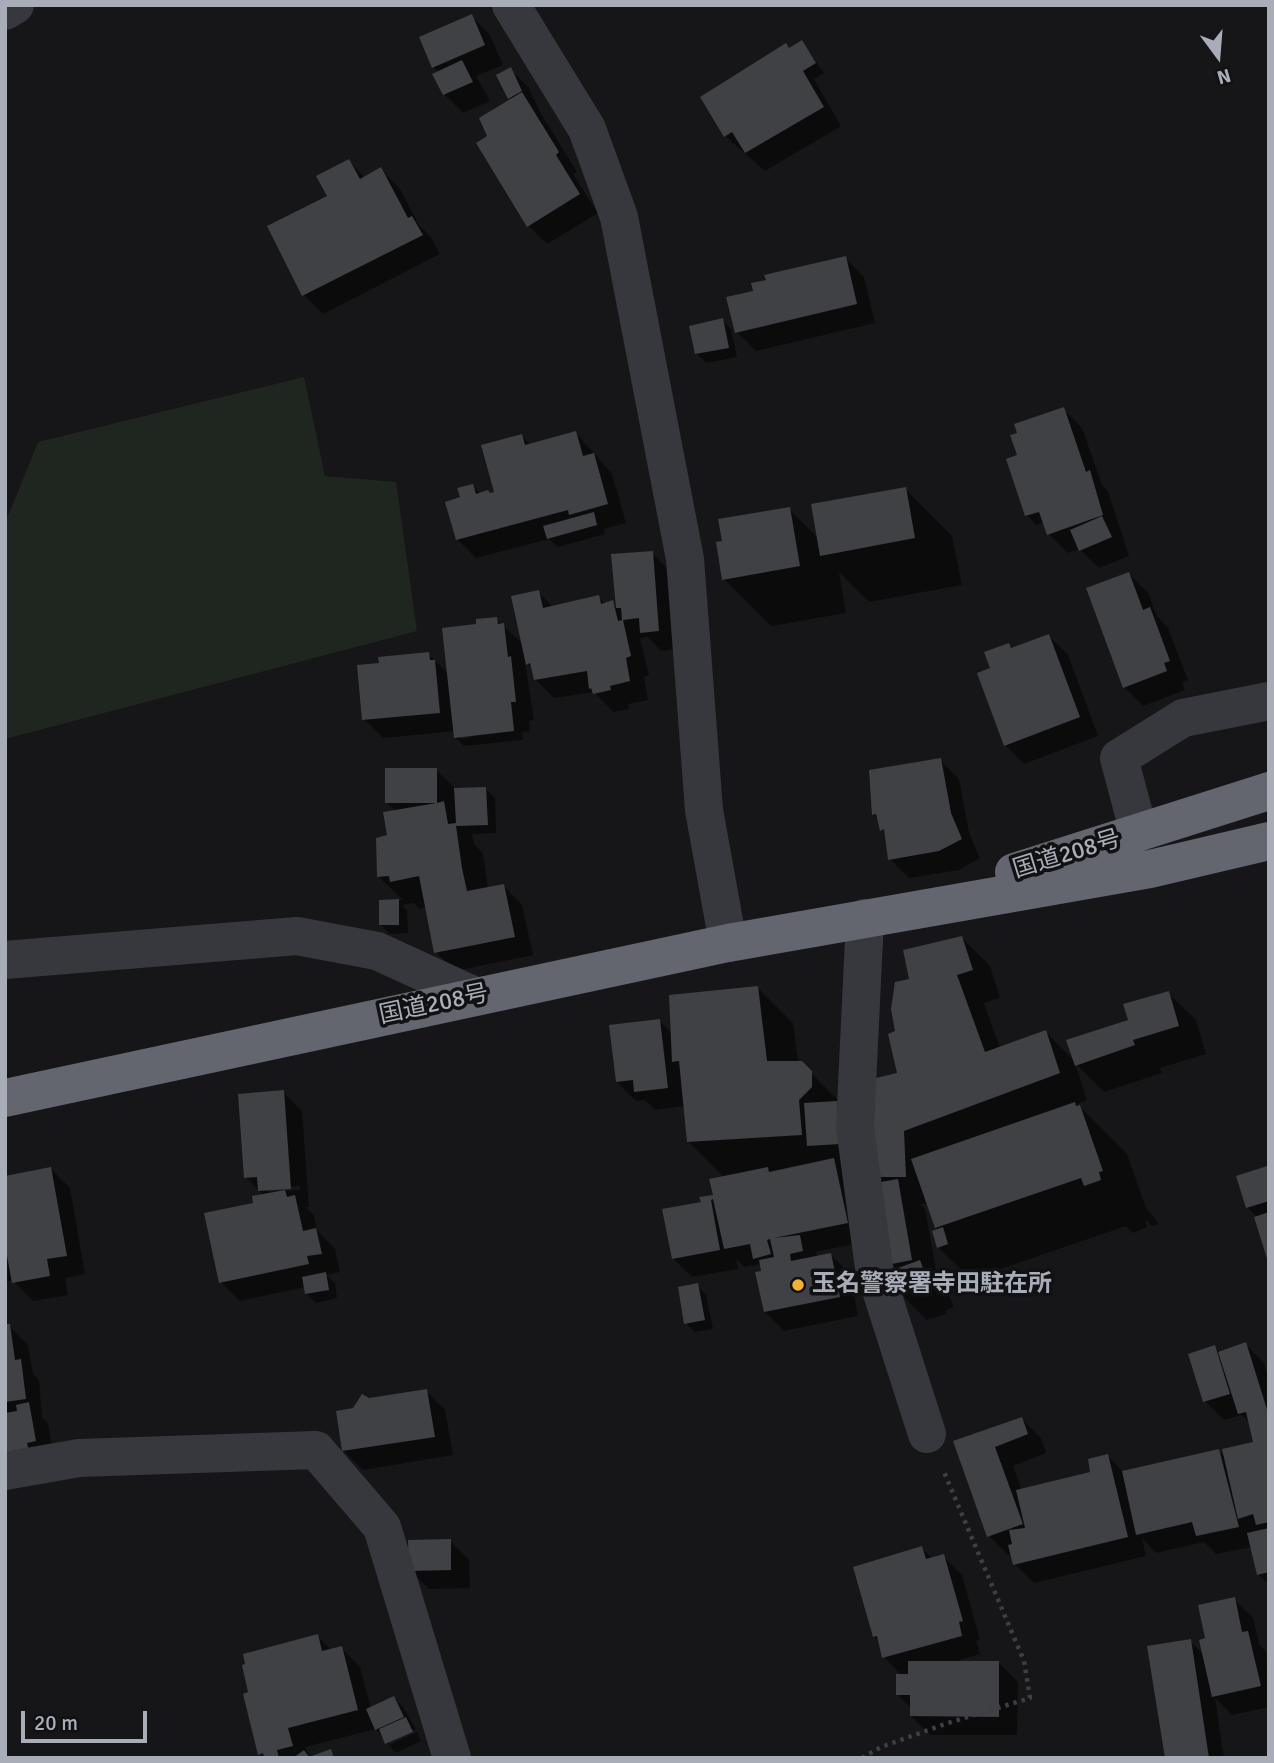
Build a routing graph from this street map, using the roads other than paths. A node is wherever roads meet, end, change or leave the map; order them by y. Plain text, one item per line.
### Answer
1 (15, 5) edge
2 (511, 5) edge
3 (5, 11) edge
4 (1269, 701) edge
5 (1269, 791) edge
6 (1139, 833) junction
7 (1269, 841) edge
8 (864, 918) junction
9 (727, 943) junction
10 (5, 960) edge
11 (475, 996) junction
12 (5, 1098) edge
13 (927, 1434) road end
14 (5, 1471) edge
15 (452, 1758) edge

1 - 3 street
2 - 9 street
4 - 6 street
5 - 6 highway, 国道208号
6 - 8 highway, 国道208号
7 - 8 highway, 国道208号
8 - 9 highway, 国道208号
8 - 13 street
9 - 11 highway, 国道208号
10 - 11 street
11 - 12 highway, 国道208号
14 - 15 street

